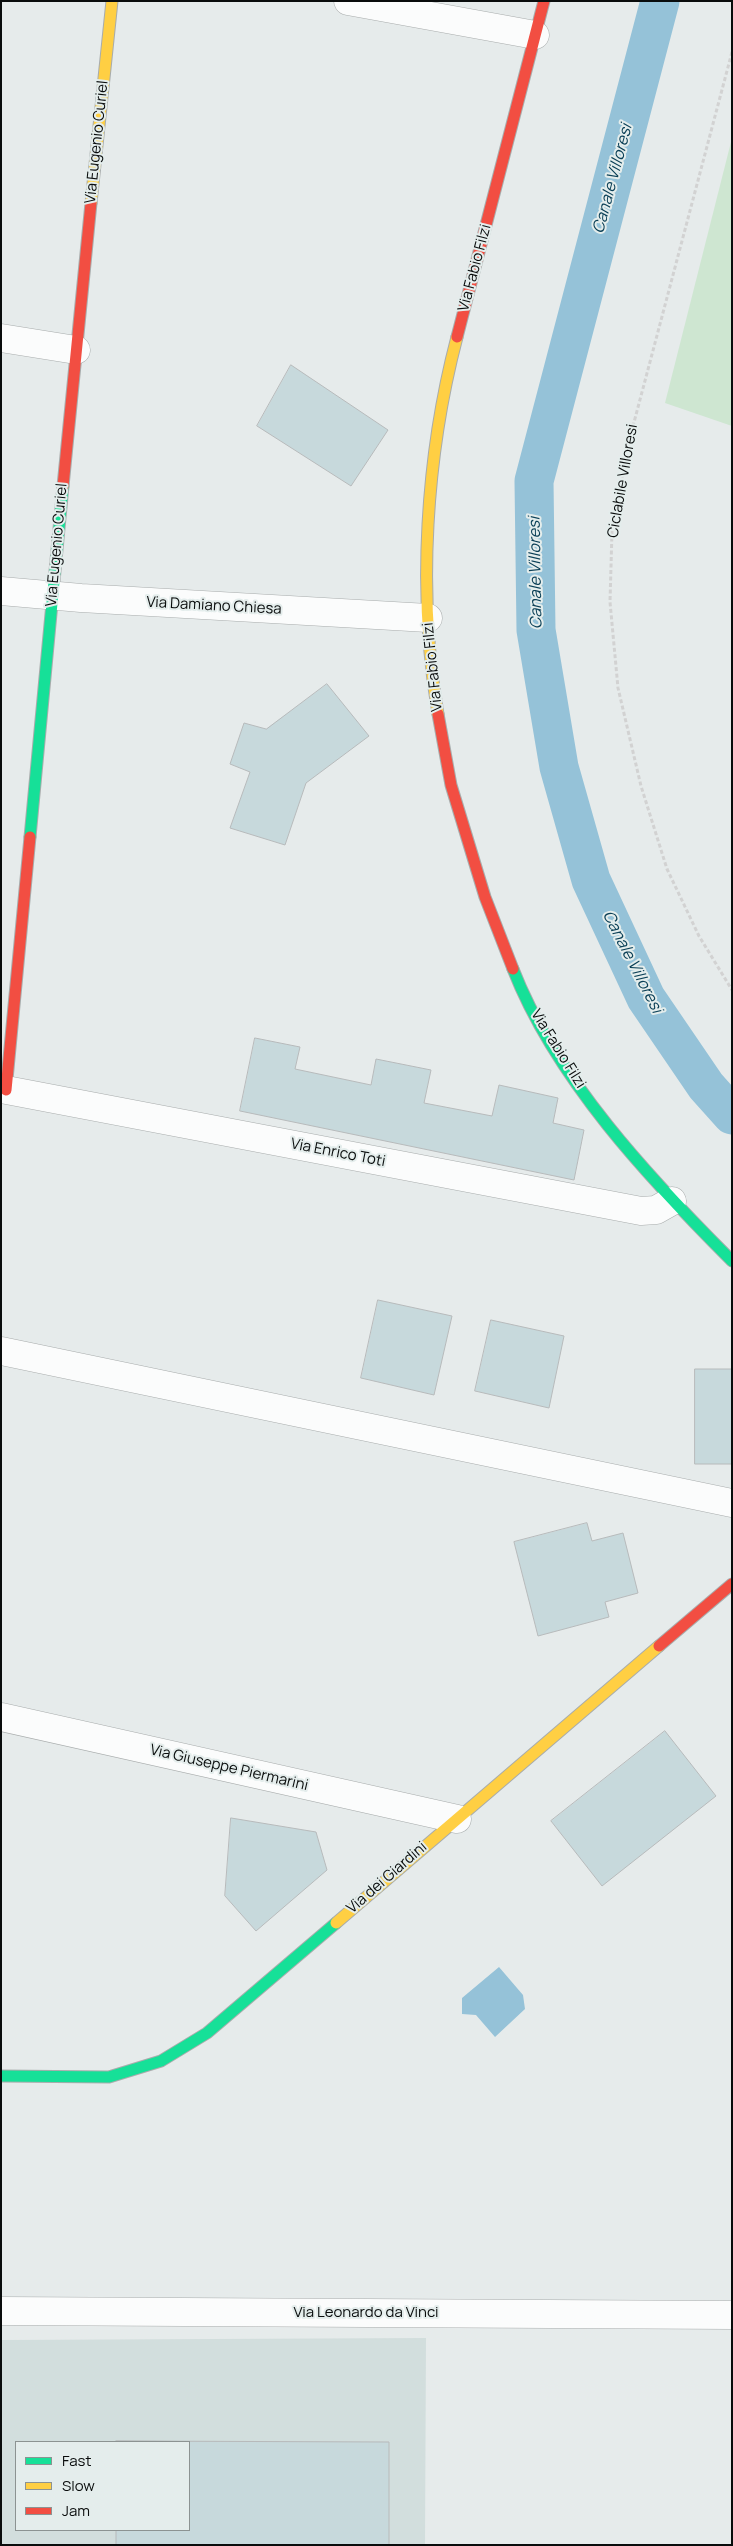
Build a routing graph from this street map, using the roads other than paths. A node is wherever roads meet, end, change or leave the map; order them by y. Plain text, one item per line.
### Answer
1 (112, 1) edge
2 (348, 1) edge
3 (544, 1) edge
4 (535, 35) junction
5 (1, 338) edge
6 (76, 350) junction
7 (1, 591) edge
8 (52, 596) junction
9 (428, 618) junction
10 (4, 1089) edge
11 (672, 1201) junction
12 (732, 1261) edge
13 (1, 1351) edge
14 (732, 1502) edge
15 (732, 1584) edge
16 (1, 1717) edge
17 (457, 1819) junction
18 (1, 2076) edge
19 (1, 2311) edge
20 (732, 2314) edge

1 - 6 street, Via Eugenio Curiel
2 - 4 street
3 - 4 street, Via Fabio Filzi
4 - 9 street, Via Fabio Filzi
5 - 6 street
6 - 8 street, Via Eugenio Curiel
7 - 8 street, Via Damiano Chiesa
8 - 9 street, Via Damiano Chiesa
8 - 10 street, Via Eugenio Curiel
9 - 11 street, Via Fabio Filzi
10 - 11 street, Via Enrico Toti
11 - 12 street, Via Fabio Filzi
13 - 14 street
15 - 17 street, Via dei Giardini
16 - 17 street, Via Giuseppe Piermarini
17 - 18 street, Via dei Giardini
19 - 20 street, Via Leonardo da Vinci

